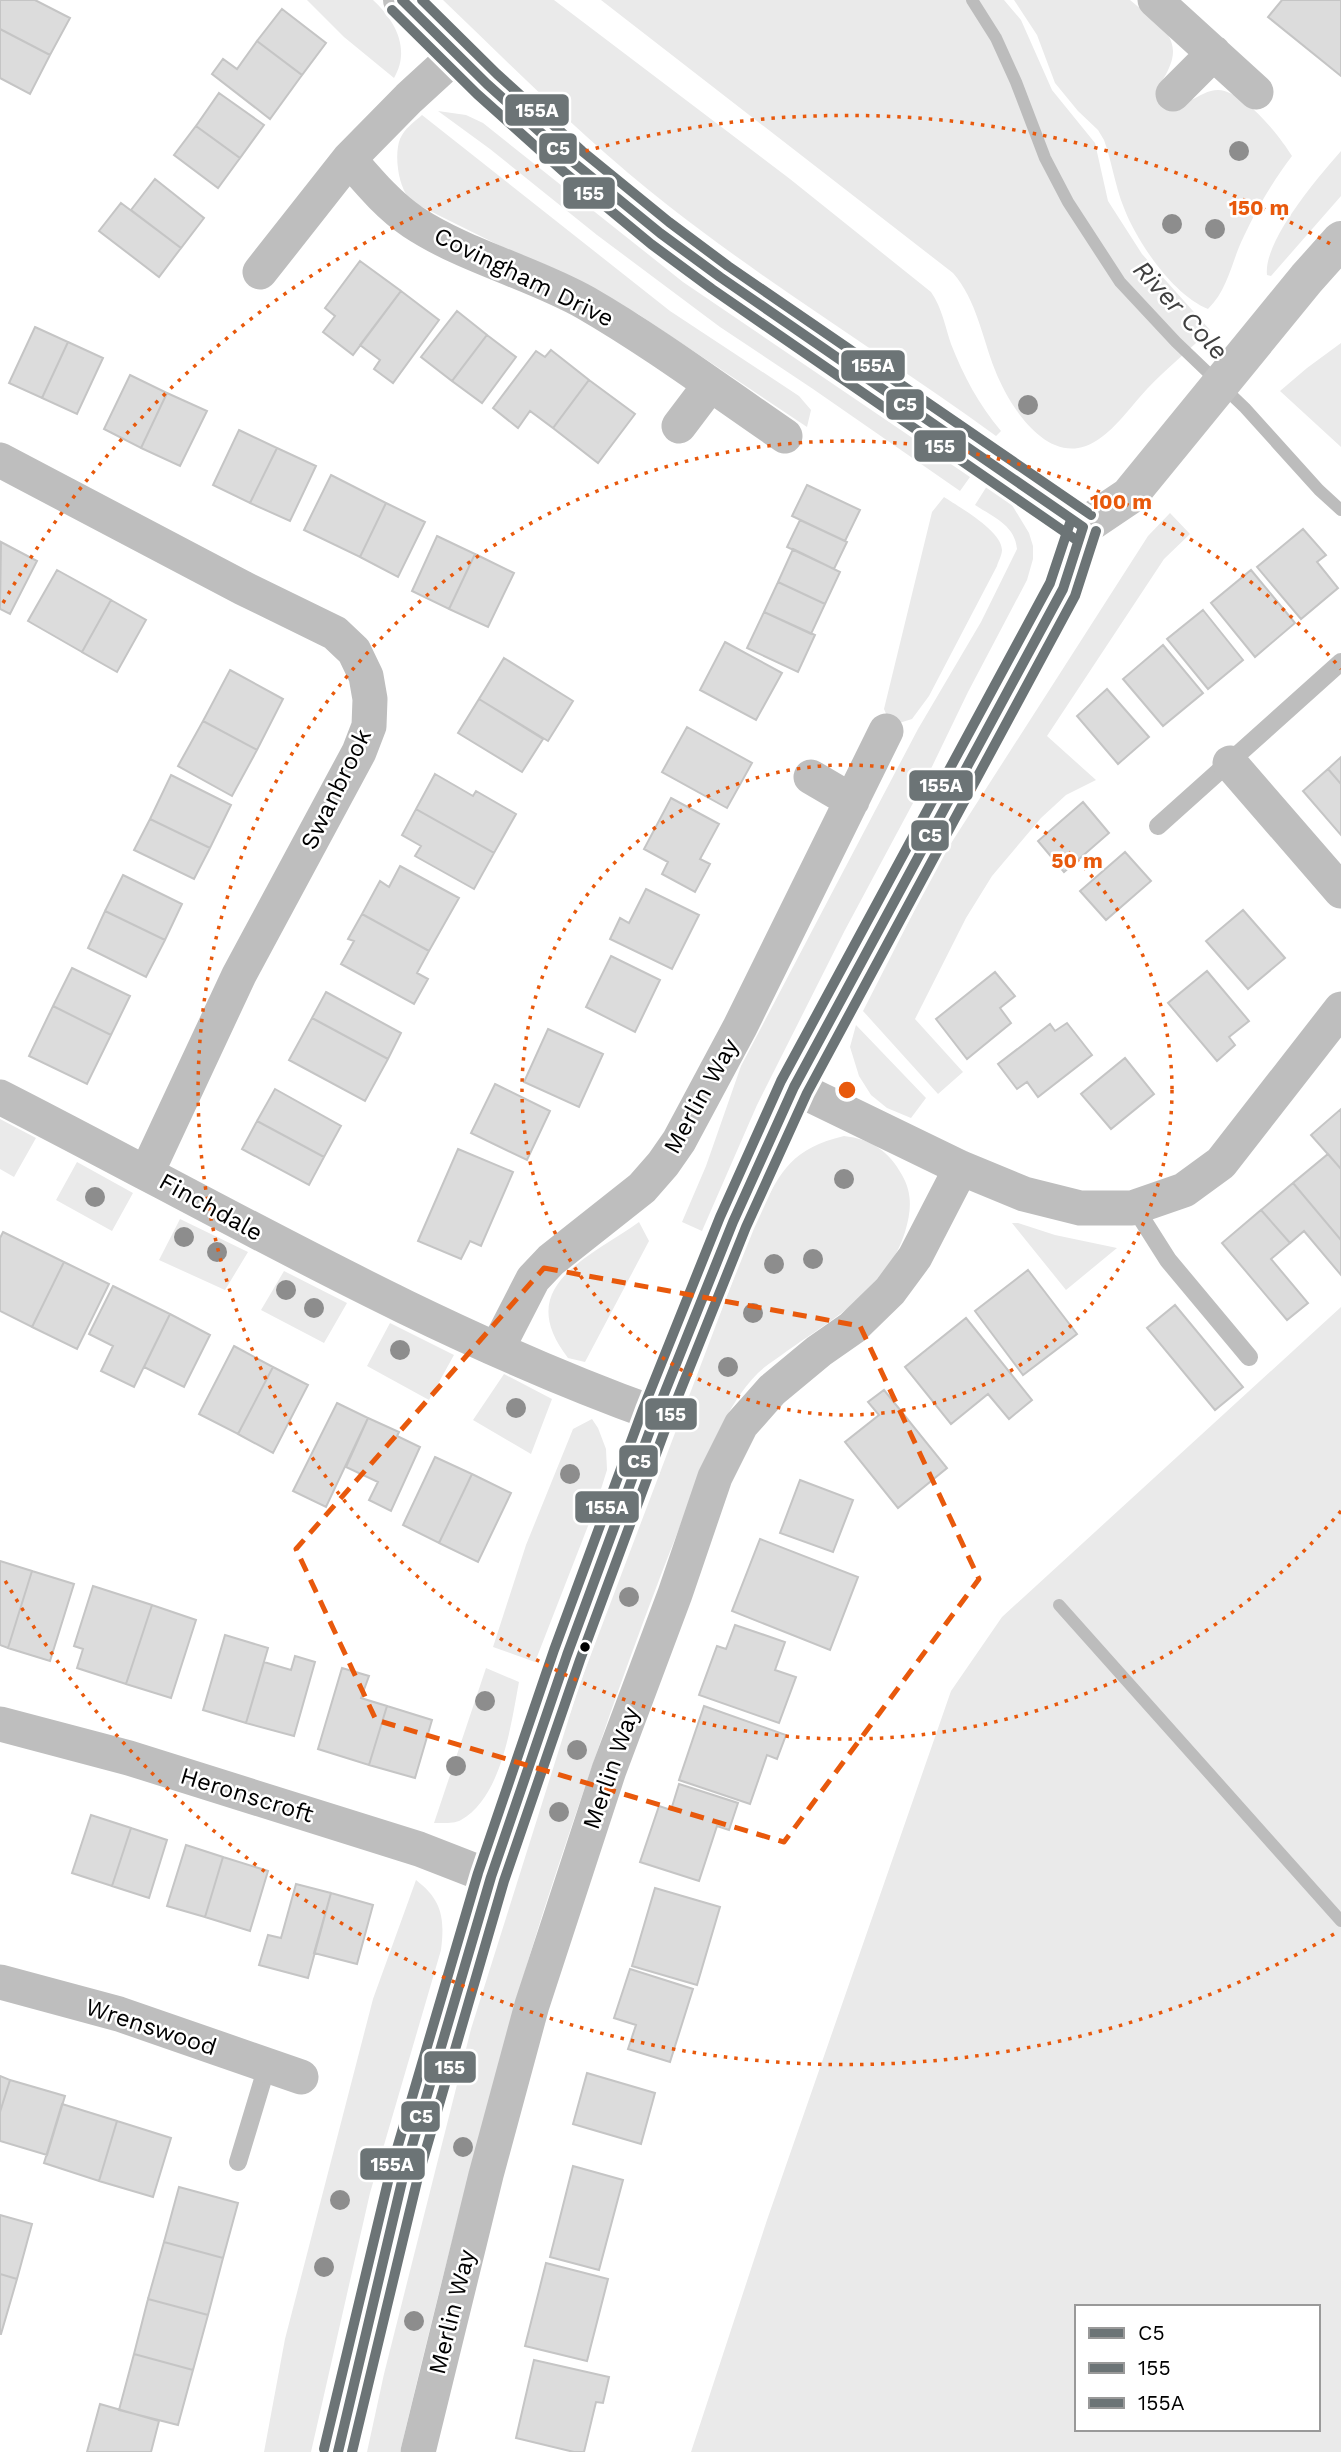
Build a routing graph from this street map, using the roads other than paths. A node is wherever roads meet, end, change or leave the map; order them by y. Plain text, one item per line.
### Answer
1 (402, 0) edge
2 (1155, 0) edge
3 (1214, 53) junction
4 (457, 54) junction
5 (1256, 92) dead end
6 (1173, 94) dead end
7 (349, 159) junction
8 (1341, 240) edge
9 (260, 272) dead end
10 (710, 385) junction
11 (679, 426) dead end
12 (785, 436) dead end
13 (0, 460) edge
14 (1083, 527) junction
15 (1341, 662) edge
16 (886, 731) dead end
17 (1230, 763) junction
18 (811, 777) dead end
19 (852, 801) junction
20 (1158, 826) dead end
21 (1341, 891) edge
22 (1341, 1009) edge
23 (794, 1087) junction
24 (0, 1097) edge
25 (961, 1168) junction
26 (147, 1172) junction
27 (1135, 1208) junction
28 (497, 1349) junction
29 (1249, 1357) dead end
30 (656, 1413) junction
31 (0, 1724) edge
32 (491, 1877) junction
33 (0, 1982) edge
34 (267, 2066) junction
35 (300, 2077) dead end
36 (238, 2162) dead end
37 (338, 2452) edge
38 (418, 2452) edge

1 - 4 street
2 - 3 street
3 - 5 street
3 - 6 street
4 - 7 street
4 - 14 street
7 - 9 street
7 - 10 street, Covingham Drive
8 - 14 street
10 - 11 street
10 - 12 street, Covingham Drive
13 - 26 street, Swanbrook
14 - 23 street
15 - 17 lane
16 - 19 street, Merlin Way
17 - 20 lane
17 - 21 street
18 - 19 street
19 - 28 street, Merlin Way
22 - 27 street
23 - 25 street
23 - 30 street
24 - 26 street, Finchdale
25 - 27 street
25 - 38 street, Merlin Way
26 - 28 street, Finchdale
27 - 29 lane
28 - 30 street, Finchdale
30 - 32 street
31 - 32 street, Heronscroft
32 - 37 street
33 - 34 street, Wrenswood
34 - 35 street, Wrenswood
34 - 36 lane

